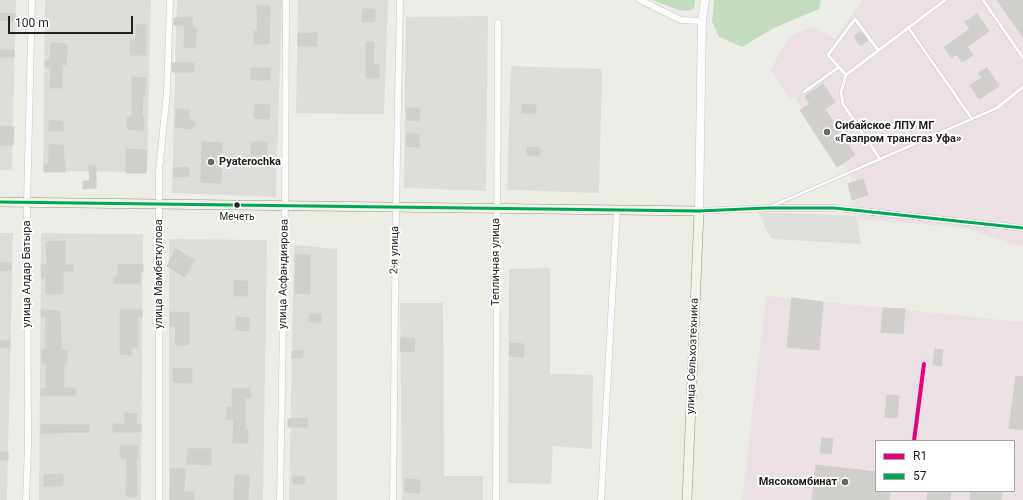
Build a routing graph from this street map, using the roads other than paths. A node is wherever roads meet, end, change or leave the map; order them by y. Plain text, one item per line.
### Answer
1 (32, 0) edge
2 (170, 0) edge
3 (286, 0) edge
4 (400, 0) edge
5 (640, 0) edge
6 (705, 0) edge
7 (945, 0) edge
8 (984, 0) edge
9 (702, 21) junction
10 (498, 23) dead end
11 (908, 27) junction
12 (878, 50) junction
13 (1023, 58) edge
14 (839, 67) junction
15 (846, 75) junction
16 (1023, 87) edge
17 (804, 92) dead end
18 (972, 119) junction
19 (880, 159) junction
20 (0, 202) edge
21 (27, 203) junction
22 (160, 204) junction
23 (285, 206) junction
24 (396, 207) junction
25 (767, 208) junction
26 (496, 209) junction
27 (617, 210) junction
28 (698, 212) junction
29 (1023, 228) edge
30 (26, 500) edge
31 (159, 500) edge
32 (280, 500) edge
33 (393, 500) edge
34 (496, 500) edge
35 (601, 500) edge
36 (687, 500) edge

1 - 21 street, улица Алдар Батыра
2 - 22 street, улица Мамбеткулова
3 - 23 street, улица Асфандиярова
4 - 24 street, 2-я улица
5 - 9 street
6 - 9 street
7 - 11 lane
8 - 13 lane
9 - 28 street
10 - 26 street, Тепличная улица
11 - 12 lane
11 - 18 lane
12 - 14 lane
12 - 15 lane
14 - 15 lane
14 - 17 lane
15 - 19 lane
16 - 18 lane
18 - 19 lane
19 - 25 lane
20 - 21 main road
21 - 22 main road
21 - 30 street, улица Алдар Батыра
22 - 23 main road
22 - 31 street, улица Мамбеткулова
23 - 24 main road
23 - 32 street, улица Асфандиярова
24 - 26 main road
24 - 33 street, 2-я улица
25 - 28 street
25 - 29 street
26 - 27 main road
26 - 34 street, Тепличная улица
27 - 28 main road
27 - 35 street
28 - 36 main road, улица Сельхозтехника

